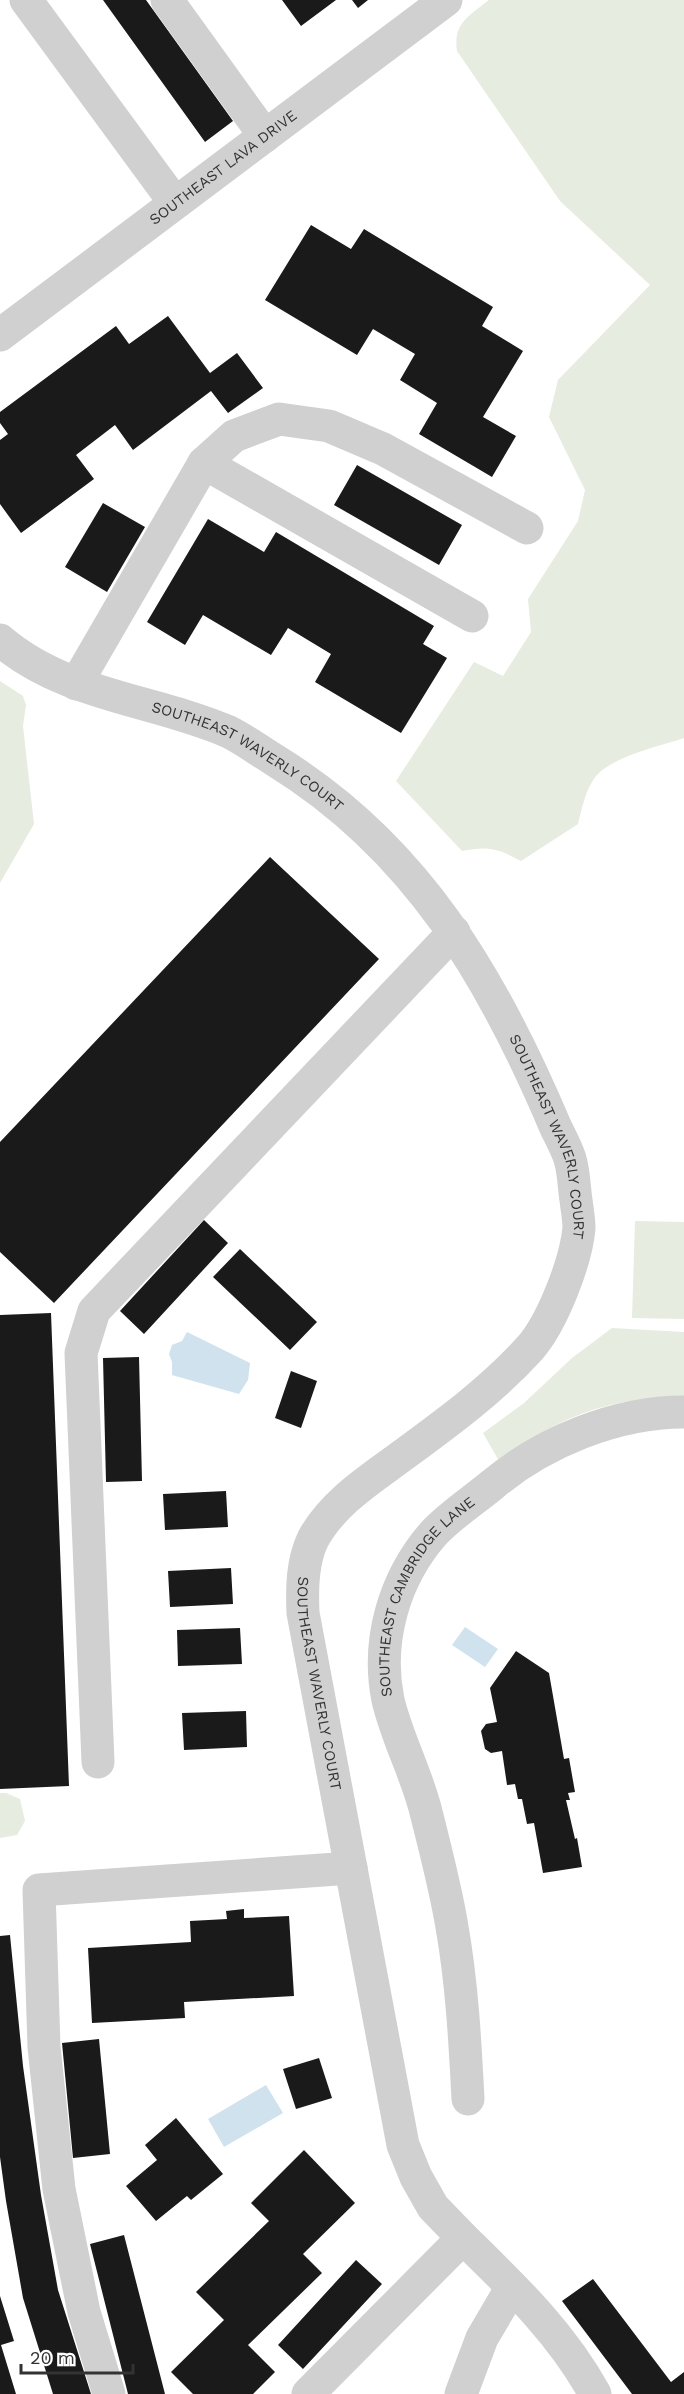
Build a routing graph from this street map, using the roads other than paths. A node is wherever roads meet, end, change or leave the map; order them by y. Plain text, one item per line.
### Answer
1 (26, 0) edge
2 (167, 0) edge
3 (446, 0) edge
4 (265, 136) junction
5 (175, 203) junction
6 (0, 335) edge
7 (204, 463) junction
8 (526, 528) dead end
9 (472, 616) dead end
10 (0, 640) edge
11 (76, 684) junction
12 (453, 932) junction
13 (684, 1412) edge
14 (98, 1762) dead end
15 (351, 1868) junction
16 (468, 2099) dead end
17 (463, 2238) junction
18 (512, 2287) junction
19 (110, 2394) edge
20 (308, 2394) edge
21 (461, 2394) edge
22 (595, 2394) edge

1 - 5 street
2 - 4 street
3 - 4 street, SOUTHEAST LAVA DRIVE
4 - 5 street, SOUTHEAST LAVA DRIVE
5 - 6 street, SOUTHEAST LAVA DRIVE
7 - 8 street
7 - 9 street
7 - 11 street
10 - 11 street, SOUTHEAST WAVERLY COURT
11 - 12 street, SOUTHEAST WAVERLY COURT
12 - 14 street
12 - 15 street, SOUTHEAST WAVERLY COURT
13 - 16 street, SOUTHEAST CAMBRIDGE LANE
15 - 17 street, SOUTHEAST WAVERLY COURT
15 - 19 street
17 - 18 street, SOUTHEAST WAVERLY COURT
17 - 20 street
18 - 21 street
18 - 22 street, SOUTHEAST WAVERLY COURT

